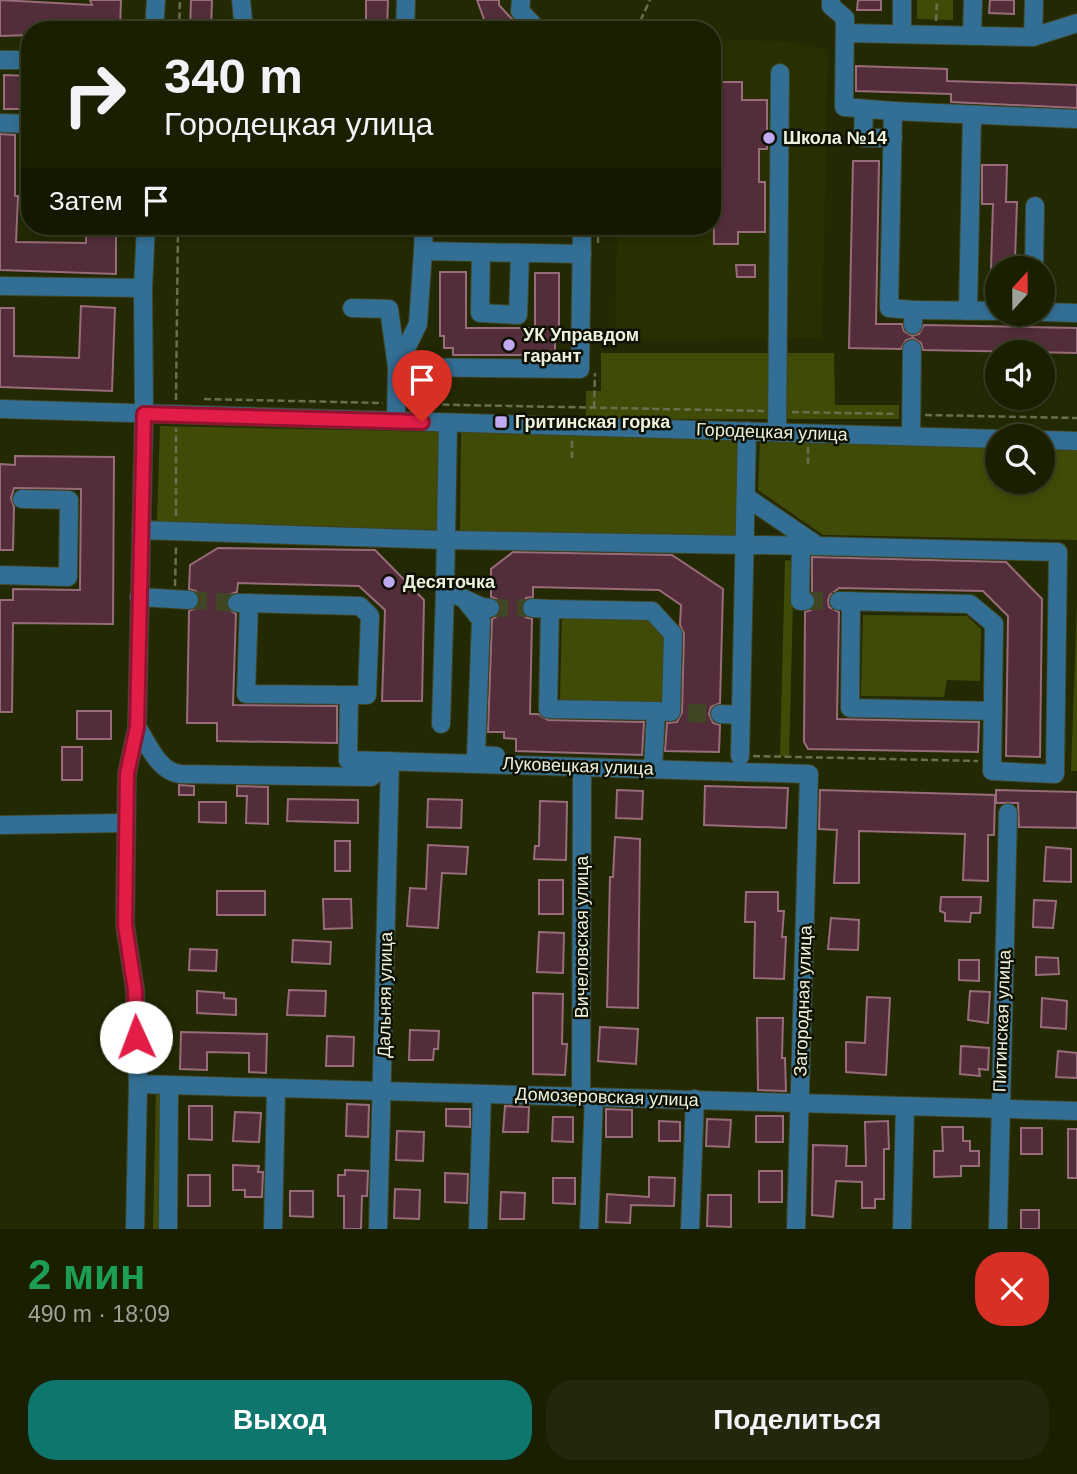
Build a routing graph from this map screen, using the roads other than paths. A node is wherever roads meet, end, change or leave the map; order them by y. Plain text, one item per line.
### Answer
1 (156, 0) edge
2 (242, 0) edge
3 (406, 0) edge
4 (521, 0) edge
5 (831, 0) edge
6 (902, 0) edge
7 (972, 0) edge
8 (1034, 0) edge
9 (155, 21) edge
10 (243, 21) edge
11 (405, 21) edge
12 (529, 21) edge
13 (1077, 23) edge
14 (845, 33) junction
15 (902, 34) junction
16 (972, 36) junction
17 (1034, 37) junction
18 (0, 60) edge
19 (21, 60) edge
20 (780, 72) dead end
21 (864, 110) junction
22 (893, 111) junction
23 (972, 115) junction
24 (1077, 120) edge
25 (0, 123) edge
26 (21, 124) edge
27 (893, 138) junction
28 (1035, 206) dead end
29 (146, 235) edge
30 (424, 235) edge
31 (582, 235) edge
32 (423, 251) junction
33 (481, 253) junction
34 (520, 254) junction
35 (582, 254) junction
36 (1034, 256) edge
37 (0, 286) edge
38 (144, 288) junction
39 (352, 308) dead end
40 (968, 311) junction
41 (985, 312) edge
42 (1055, 312) edge
43 (1077, 313) edge
44 (912, 349) dead end
45 (397, 367) junction
46 (0, 409) edge
47 (396, 412) junction
48 (144, 414) junction
49 (448, 423) junction
50 (747, 432) junction
51 (777, 432) junction
52 (911, 436) junction
53 (985, 439) edge
54 (1055, 440) edge
55 (1077, 441) edge
56 (746, 496) junction
57 (22, 499) dead end
58 (141, 530) junction
59 (446, 540) junction
60 (745, 545) junction
61 (809, 546) junction
62 (0, 575) edge
63 (445, 590) junction
64 (139, 597) junction
65 (189, 600) tunnel mouth
66 (466, 600) junction
67 (805, 601) dead end
68 (490, 608) tunnel mouth
69 (349, 695) junction
70 (993, 711) junction
71 (672, 712) junction
72 (720, 714) tunnel mouth
73 (741, 715) junction
74 (441, 724) dead end
75 (137, 727) junction
76 (740, 756) road end
77 (390, 761) junction
78 (653, 764) junction
79 (809, 774) joint
80 (582, 778) dead end
81 (1008, 813) dead end
82 (126, 822) junction
83 (0, 825) edge
84 (138, 1084) junction
85 (169, 1086) junction
86 (276, 1089) junction
87 (383, 1090) junction
88 (482, 1094) junction
89 (587, 1097) junction
90 (695, 1100) junction
91 (800, 1103) junction
92 (905, 1107) junction
93 (1000, 1108) junction
94 (1077, 1111) edge
95 (135, 1229) edge
96 (168, 1229) edge
97 (272, 1229) edge
98 (378, 1229) edge
99 (478, 1229) edge
100 (589, 1229) edge
101 (690, 1229) edge
102 (796, 1229) edge
103 (902, 1229) edge
104 (998, 1229) edge

1 - 9 street
2 - 10 street
3 - 11 street
4 - 12 street
5 - 14 street
6 - 15 street
7 - 16 street
8 - 17 street
13 - 17 street
14 - 15 street
14 - 21 street
15 - 16 street
16 - 17 street
18 - 19 street
20 - 51 street
21 - 22 street
21 - 27 street
22 - 23 street
22 - 27 street
23 - 24 street
23 - 40 street
25 - 26 street
27 - 40 street
28 - 36 street
29 - 38 street
30 - 32 street
31 - 35 street
32 - 33 street
32 - 45 street
33 - 34 street
33 - 34 street
34 - 35 street
35 - 45 street
37 - 38 street
38 - 48 street
39 - 45 street
40 - 41 street
42 - 43 street
44 - 52 street
45 - 47 street
46 - 48 street, Городецкая улица
47 - 48 street, Городецкая улица
47 - 49 street, Городецкая улица
48 - 58 street
49 - 50 street, Городецкая улица
49 - 59 street
50 - 51 street, Городецкая улица
50 - 56 street
51 - 52 street, Городецкая улица
52 - 53 street, Городецкая улица
54 - 55 street
56 - 60 street
56 - 61 street
57 - 62 street
58 - 59 street
58 - 64 street
59 - 60 street
59 - 63 street
60 - 61 street
60 - 73 street
61 - 67 street
61 - 70 street
63 - 66 street
63 - 74 street
64 - 65 street
64 - 75 street
66 - 68 street
66 - 78 street
69 - 69 street
69 - 77 street, Луковецкая улица
70 - 70 street
71 - 71 street
71 - 78 street
72 - 73 street
73 - 76 street
75 - 77 street
75 - 82 street
77 - 78 street, Луковецкая улица
77 - 87 street, Дальняя улица
78 - 79 street, Луковецкая улица
79 - 91 street, Загородная улица
80 - 89 street, Вичеловская улица
81 - 93 street, Питинская улица
82 - 83 street
82 - 84 street
84 - 85 street, Домозеровская улица
84 - 95 street
85 - 86 street, Домозеровская улица
85 - 96 street
86 - 87 street, Домозеровская улица
86 - 97 street
87 - 88 street, Домозеровская улица
87 - 98 street, Дальняя улица
88 - 89 street, Домозеровская улица
88 - 99 street
89 - 90 street, Домозеровская улица
89 - 100 street, Вичеловская улица
90 - 91 street, Домозеровская улица
90 - 101 street
91 - 92 street, Домозеровская улица
91 - 102 street, Загородная улица
92 - 93 street, Домозеровская улица
92 - 103 street
93 - 94 street, Домозеровская улица
93 - 104 street, Питинская улица

